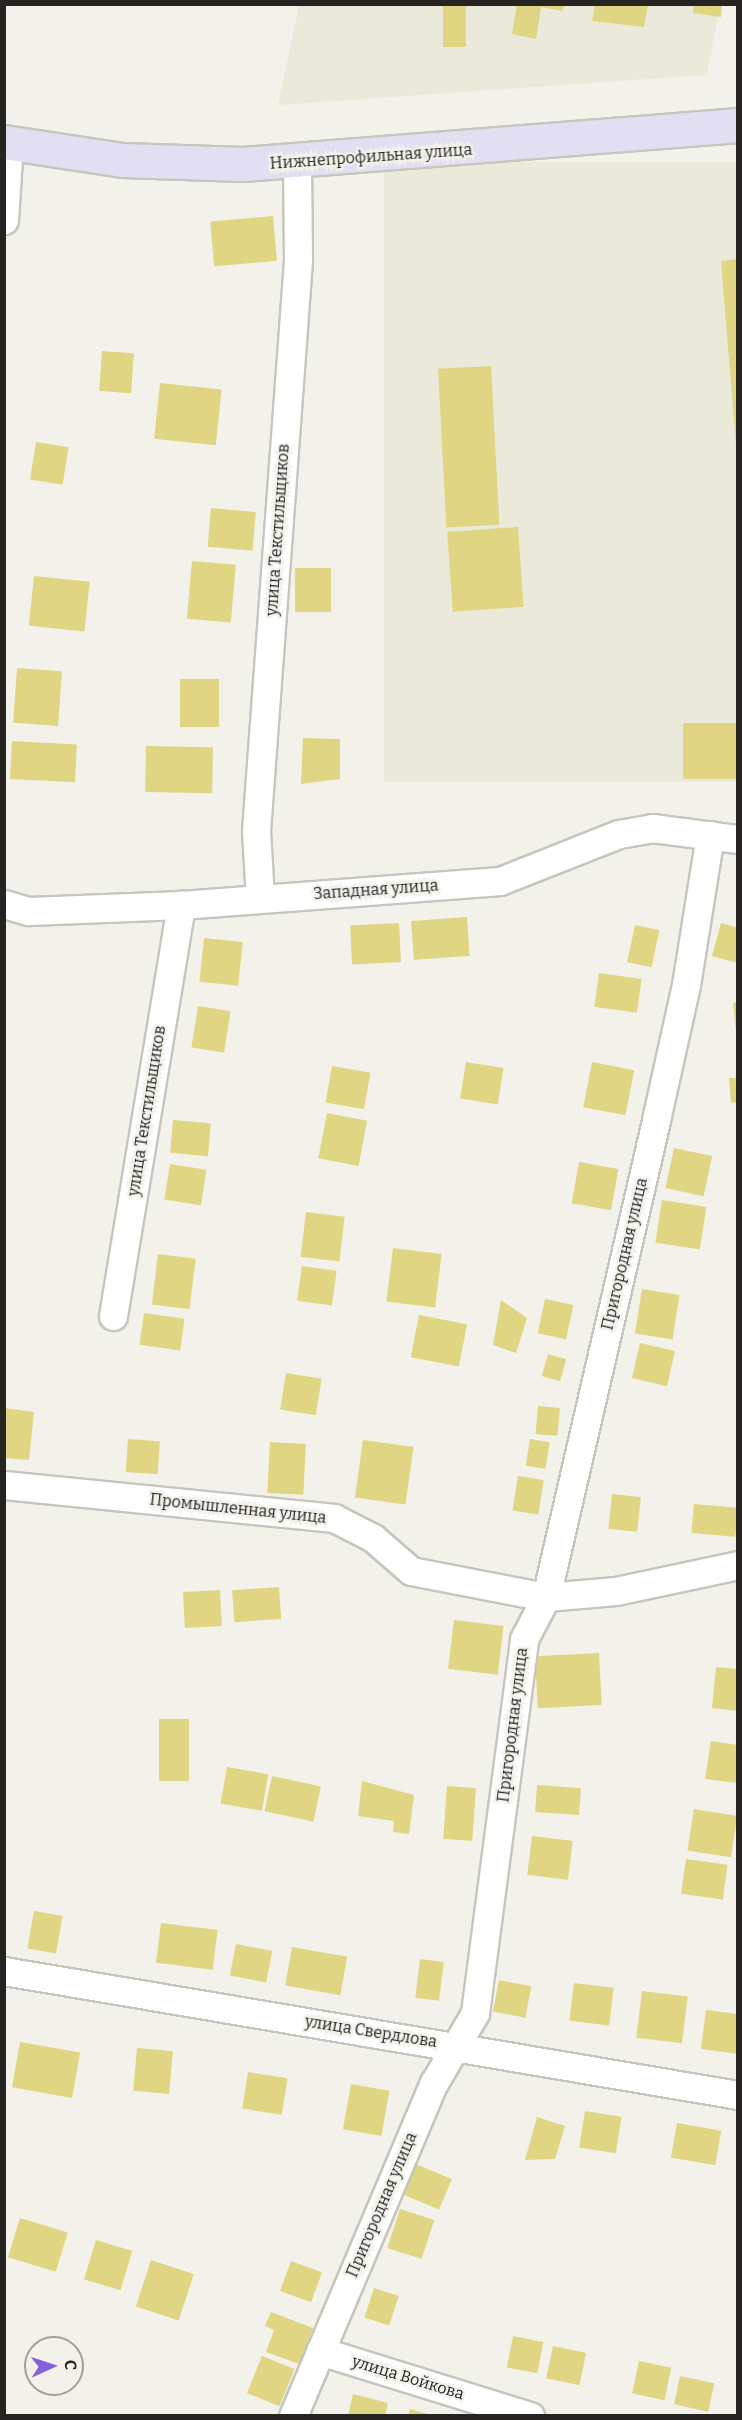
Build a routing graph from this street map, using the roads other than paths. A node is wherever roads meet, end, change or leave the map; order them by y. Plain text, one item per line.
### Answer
1 (738, 125) edge
2 (7, 142) edge
3 (297, 163) junction
4 (4, 220) edge
5 (710, 835) junction
6 (738, 839) edge
7 (260, 897) junction
8 (4, 904) edge
9 (181, 905) junction
10 (113, 1316) dead end
11 (4, 1485) edge
12 (738, 1565) edge
13 (546, 1597) junction
14 (4, 1971) edge
15 (457, 2046) junction
16 (738, 2095) edge
17 (320, 2351) junction
18 (293, 2415) edge
19 (530, 2415) edge

1 - 3 street, Нижнепрофильная улица
2 - 3 street, Нижнепрофильная улица
2 - 4 street
3 - 7 street, улица Текстильщиков
5 - 6 street, Западная улица
5 - 7 street, Западная улица
5 - 13 street, Пригородная улица
7 - 9 street, Западная улица
8 - 9 street, Западная улица
9 - 10 street, улица Текстильщиков
11 - 13 street, Промышленная улица
12 - 13 street, Промышленная улица
13 - 15 street, Пригородная улица
14 - 15 street, улица Свердлова
15 - 16 street, улица Свердлова
15 - 17 street, Пригородная улица
17 - 18 street, Пригородная улица
17 - 19 street, улица Войкова

